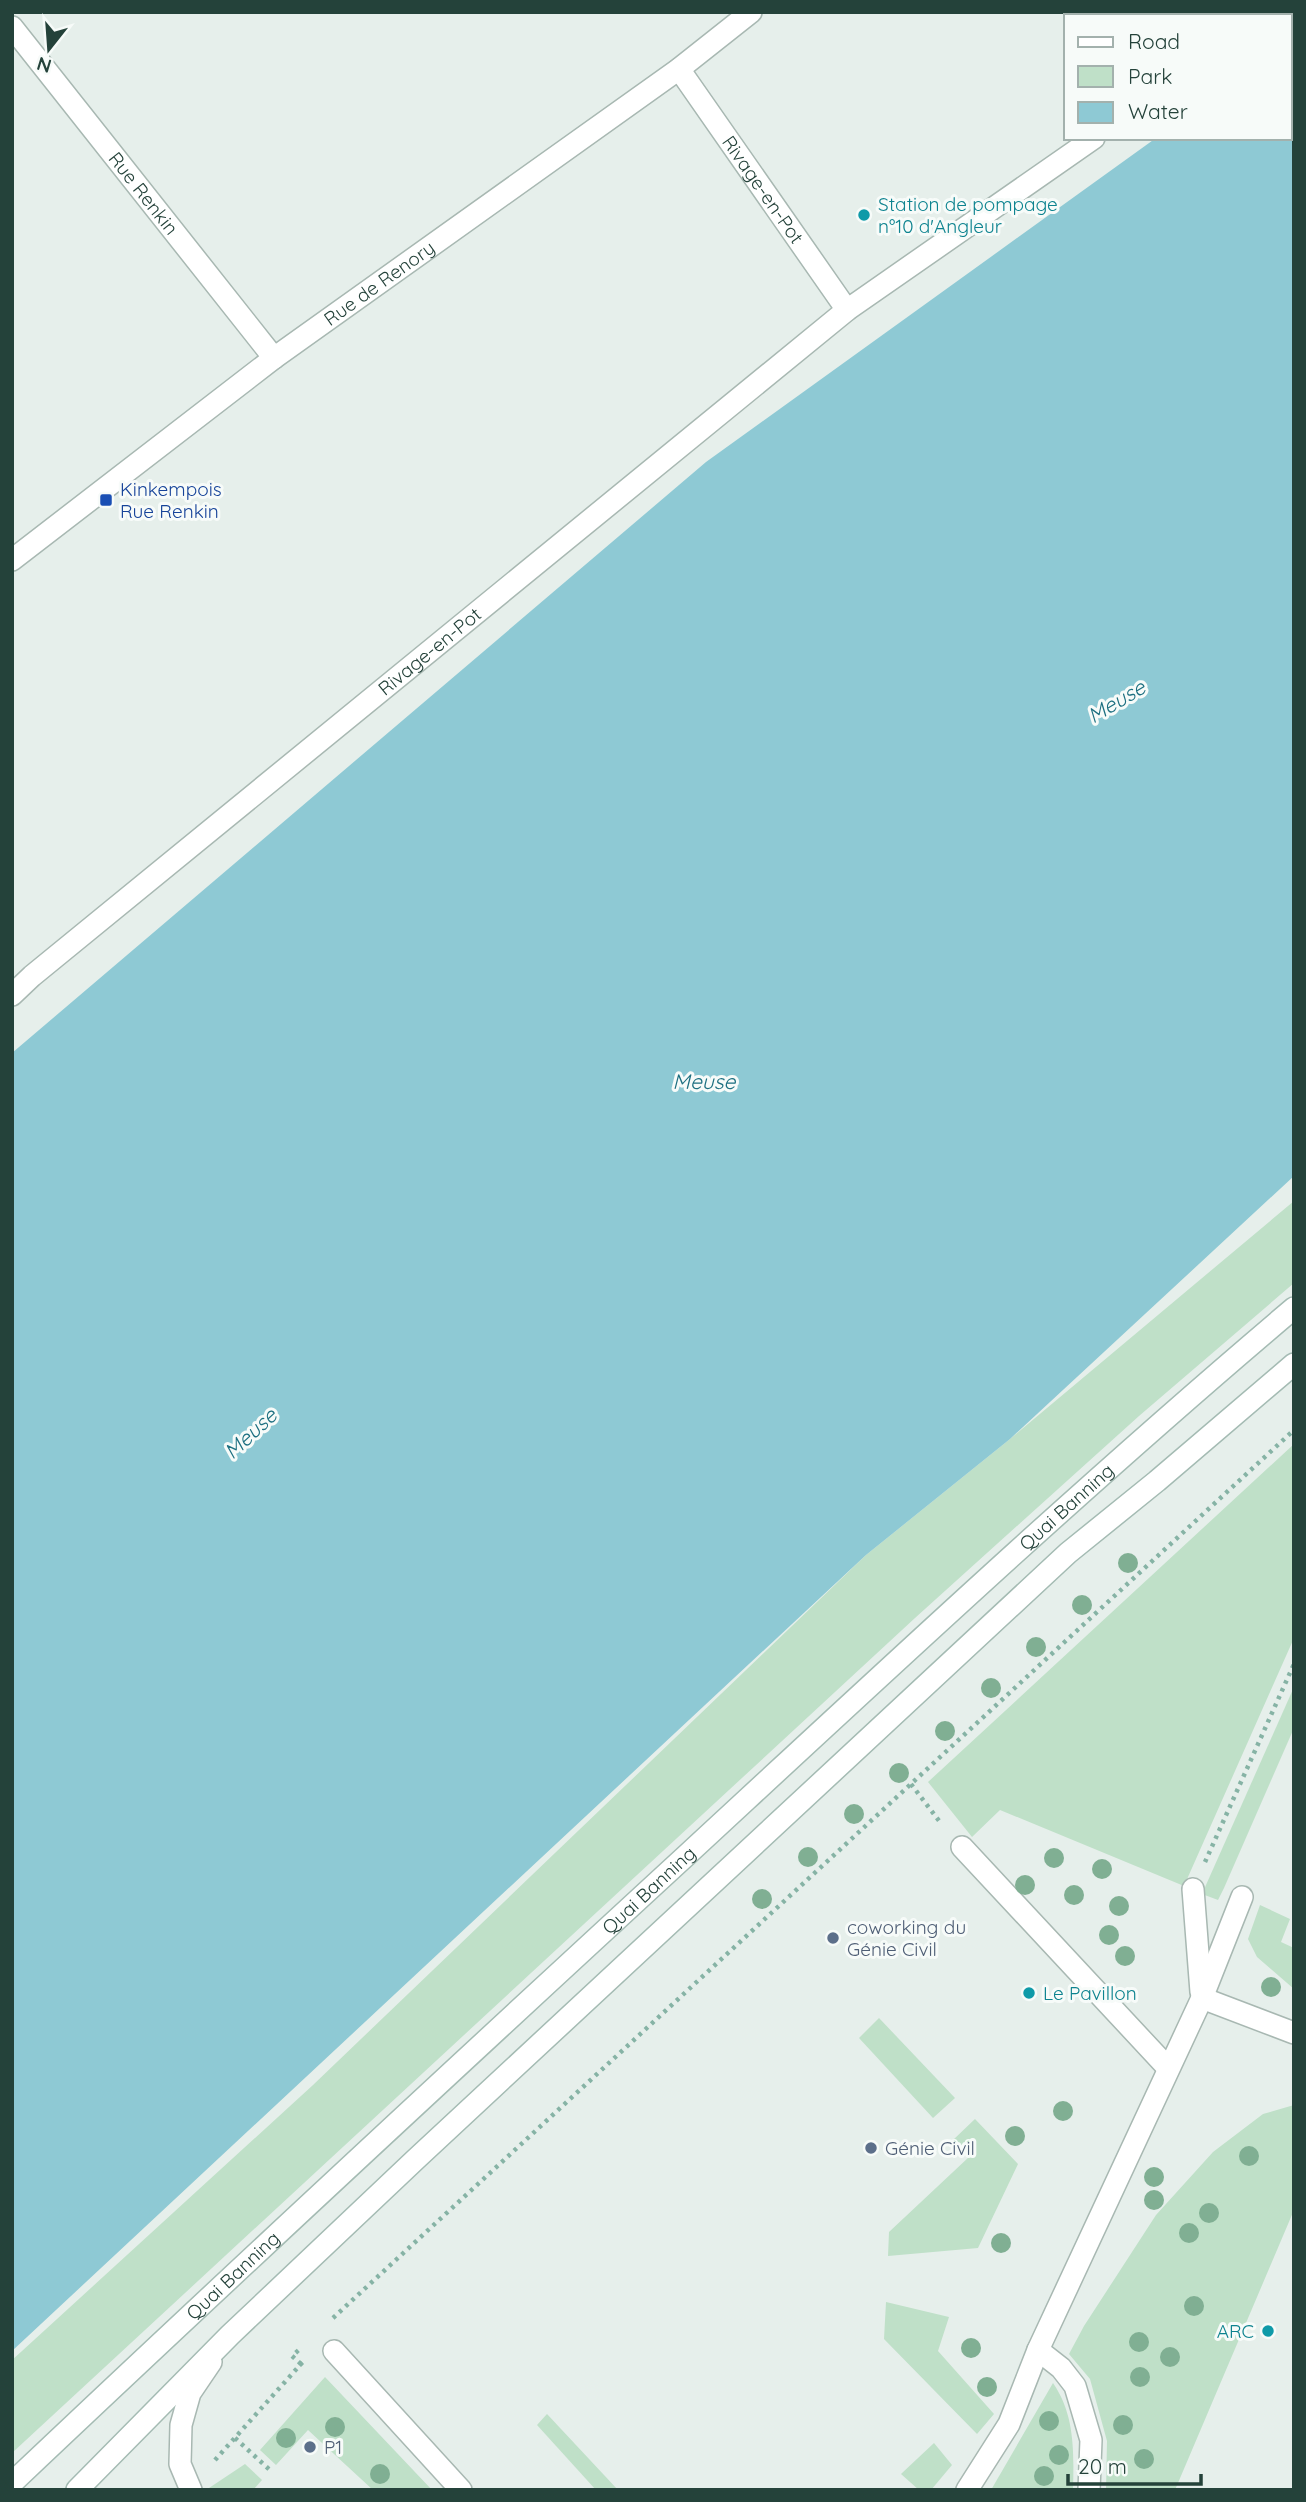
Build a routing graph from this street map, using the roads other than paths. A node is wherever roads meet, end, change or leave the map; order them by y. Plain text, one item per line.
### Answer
1 (737, 16) edge
2 (12, 27) edge
3 (679, 69) junction
4 (1091, 140) edge
5 (847, 310) junction
6 (274, 358) junction
7 (12, 560) edge
8 (12, 995) edge
9 (1294, 1308) edge
10 (1294, 1364) edge
11 (962, 1847) dead end
12 (1193, 1889) road end
13 (1242, 1897) dead end
14 (1202, 1998) junction
15 (1294, 2033) edge
16 (1168, 2068) junction
17 (230, 2335) junction
18 (1038, 2350) junction
19 (334, 2351) road end
20 (12, 2483) edge
21 (190, 2489) edge
22 (77, 2490) edge
23 (461, 2490) edge
24 (967, 2490) edge
25 (1089, 2490) edge

1 - 3 street, Rue de Renory
2 - 6 street, Rue Renkin
3 - 5 street, Rivage-en-Pot
3 - 6 street, Rue de Renory
4 - 5 street, Rivage-en-Pot
5 - 8 street, Rivage-en-Pot
6 - 7 street, Rue de Renory
9 - 20 street, Quai Banning
10 - 17 street, Quai Banning
11 - 16 street
12 - 14 street
13 - 14 street
14 - 15 street
14 - 16 street
16 - 18 street
17 - 21 street
17 - 22 street, Quai Banning
18 - 24 street
18 - 25 street
19 - 23 street

